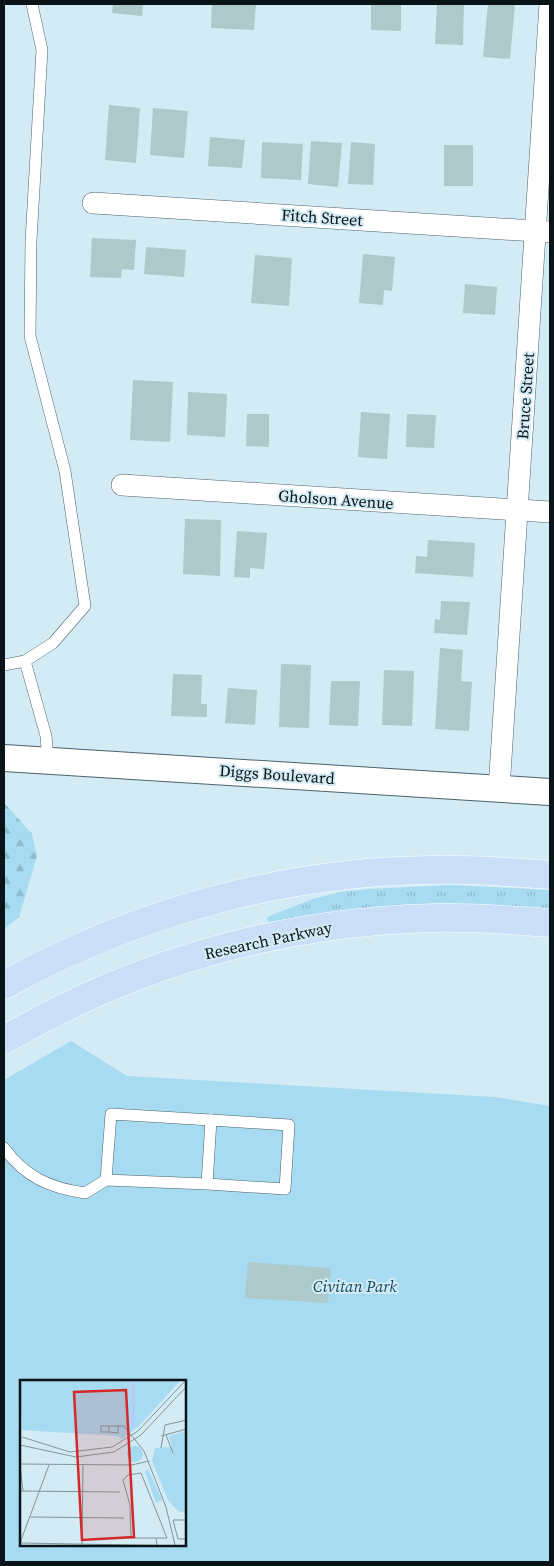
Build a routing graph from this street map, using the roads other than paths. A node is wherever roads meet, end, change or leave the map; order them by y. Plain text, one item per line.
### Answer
1 (32, 4) edge
2 (550, 4) edge
3 (93, 203) dead end
4 (543, 232) edge
5 (122, 485) dead end
6 (518, 510) junction
7 (550, 512) edge
8 (25, 662) junction
9 (4, 665) edge
10 (4, 758) edge
11 (48, 760) junction
12 (499, 789) junction
13 (550, 792) edge
14 (550, 875) edge
15 (550, 923) edge
16 (4, 985) edge
17 (4, 1040) edge
18 (211, 1120) junction
19 (4, 1148) edge
20 (106, 1180) junction
21 (207, 1184) junction

1 - 8 lane
2 - 4 street, Bruce Street
3 - 4 street, Fitch Street
4 - 6 street, Bruce Street
5 - 6 street, Gholson Avenue
6 - 7 street, Gholson Avenue
6 - 12 street, Bruce Street
8 - 9 lane
8 - 11 lane
10 - 11 street, Diggs Boulevard
11 - 12 street, Diggs Boulevard
12 - 13 street, Diggs Boulevard
14 - 16 main road
15 - 17 main road, Research Parkway
18 - 20 lane
18 - 21 lane
18 - 21 lane
19 - 20 lane
20 - 21 lane

